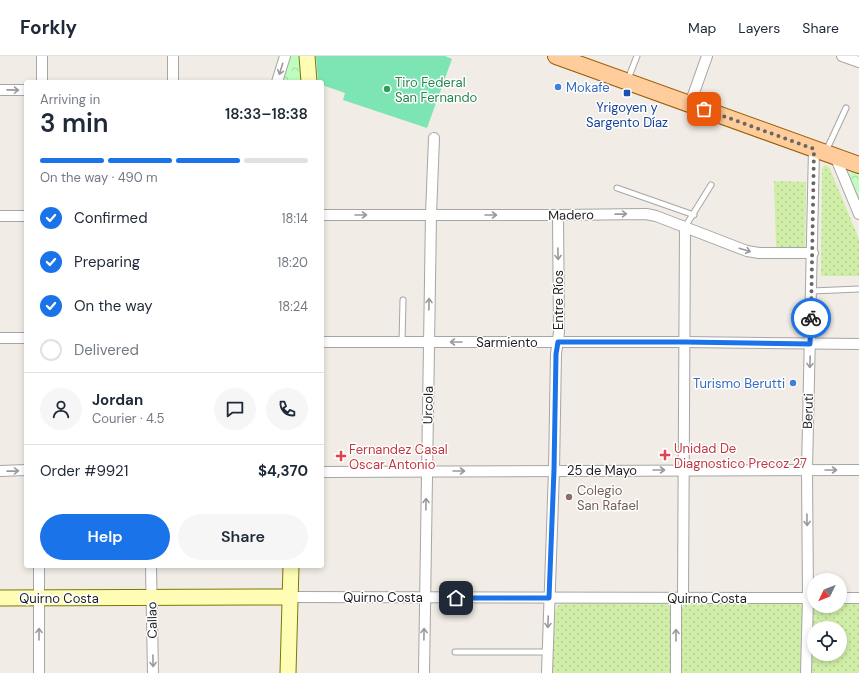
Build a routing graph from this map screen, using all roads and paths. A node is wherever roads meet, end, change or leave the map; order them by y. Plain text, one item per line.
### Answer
1 (42, 56) edge
2 (173, 56) edge
3 (285, 56) edge
4 (307, 56) edge
5 (637, 56) edge
6 (707, 56) edge
7 (842, 56) edge
8 (564, 57) edge
9 (859, 62) edge
10 (42, 80) edge
11 (173, 80) edge
12 (278, 80) edge
13 (309, 80) edge
14 (627, 81) junction
15 (0, 90) edge
16 (24, 90) edge
17 (690, 104) junction
18 (846, 108) dead end
19 (434, 138) dead end
20 (825, 153) junction
21 (859, 165) edge
22 (712, 185) dead end
23 (617, 188) dead end
24 (859, 214) edge
25 (324, 215) edge
26 (431, 215) junction
27 (558, 215) junction
28 (694, 215) junction
29 (0, 216) edge
30 (24, 216) edge
31 (685, 227) junction
32 (813, 253) junction
33 (859, 288) edge
34 (812, 291) junction
35 (402, 300) dead end
36 (0, 338) edge
37 (24, 338) edge
38 (324, 342) edge
39 (402, 342) junction
40 (429, 342) junction
41 (558, 342) junction
42 (685, 342) junction
43 (810, 344) junction
44 (859, 344) edge
45 (24, 470) edge
46 (554, 470) junction
47 (684, 470) junction
48 (807, 470) junction
49 (859, 470) edge
50 (0, 471) edge
51 (427, 471) junction
52 (324, 472) edge
53 (39, 568) edge
54 (152, 568) edge
55 (292, 568) edge
56 (810, 573) edge
57 (152, 597) junction
58 (290, 597) junction
59 (0, 598) edge
60 (39, 598) junction
61 (425, 598) junction
62 (549, 598) junction
63 (680, 598) junction
64 (807, 598) edge
65 (847, 598) edge
66 (859, 598) edge
67 (810, 613) edge
68 (455, 652) dead end
69 (547, 652) junction
70 (39, 673) edge
71 (153, 673) edge
72 (288, 673) edge
73 (424, 673) edge
74 (547, 673) edge
75 (676, 673) edge
76 (806, 673) edge

1 - 10 street
2 - 11 street
3 -> 12 street
4 - 13 street
5 - 14 lane
6 - 17 street
7 - 9 street
8 - 14 main road
14 - 17 main road
15 -> 16 street
17 - 20 main road
18 - 20 lane
19 - 26 street, Urcola
20 - 21 main road
20 - 24 street
20 - 32 street, Beruti
22 - 28 lane
23 - 28 lane
25 -> 26 street, Madero
26 -> 27 street, Madero
40 -> 26 street, Urcola
27 -> 31 street, Madero
27 -> 41 street, Entre Ríos
28 - 31 lane
29 - 30 street
31 -> 32 street, Madero
31 - 42 street
32 - 34 street, Beruti
33 - 34 lane
34 - 43 street, Beruti
35 - 39 lane
36 - 37 street
38 - 39 street, Sarmiento
39 - 40 street, Sarmiento
41 -> 40 street, Sarmiento
40 - 51 street, Urcola
41 - 42 street, Sarmiento
41 - 46 street, Entre Ríos
42 - 43 street, Sarmiento
42 - 47 street
43 - 44 street, Sarmiento
43 -> 48 street, Beruti
50 -> 45 street
46 -> 47 street, 25 de Mayo
51 -> 46 street, 25 de Mayo
46 - 62 street, Entre Ríos
47 - 48 street, 25 de Mayo
47 - 63 street
48 -> 49 street, 25 de Mayo
48 -> 56 street, Beruti
51 - 52 street, 25 de Mayo
61 -> 51 street, Urcola
53 - 60 street
54 - 57 street, Callao
55 - 58 street
57 - 58 street, Quirno Costa
57 - 60 street, Quirno Costa
57 -> 71 street, Callao
58 - 61 street, Quirno Costa
58 - 72 street
59 - 60 street, Quirno Costa
70 -> 60 street
61 - 62 street, Quirno Costa
73 -> 61 street, Urcola
62 - 63 street, Quirno Costa
62 -> 69 street, Entre Ríos
63 - 64 street, Quirno Costa
75 -> 63 street
65 - 66 street
67 - 76 street, Beruti
68 - 69 lane
69 - 74 street, Entre Ríos

